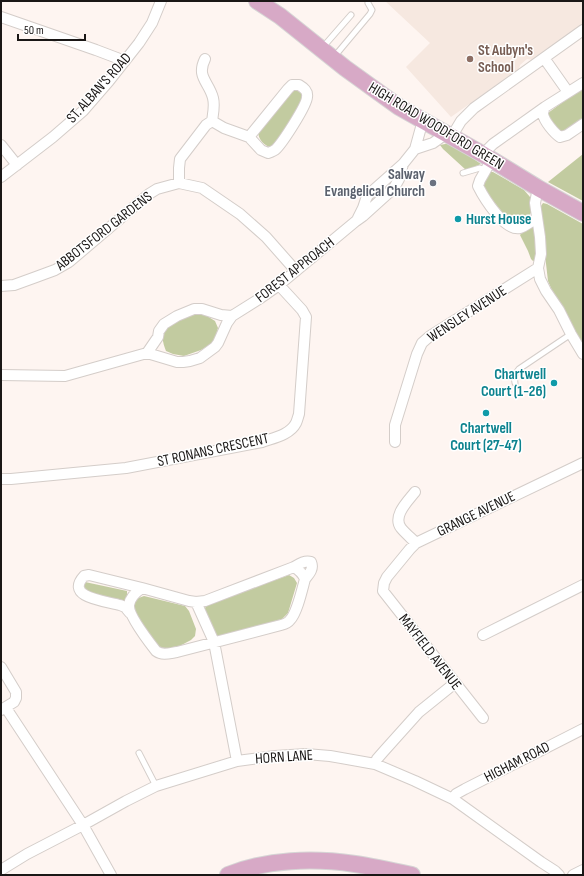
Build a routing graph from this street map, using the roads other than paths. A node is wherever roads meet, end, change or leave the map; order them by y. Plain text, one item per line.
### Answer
1 (162, 1) edge
2 (257, 1) edge
3 (368, 3) dead end
4 (351, 15) dead end
5 (1, 17) edge
6 (583, 30) edge
7 (327, 53) junction
8 (544, 58) junction
9 (205, 59) dead end
10 (125, 61) junction
11 (583, 83) edge
12 (568, 92) junction
13 (545, 107) junction
14 (423, 120) junction
15 (212, 121) junction
16 (583, 124) edge
17 (449, 135) junction
18 (249, 137) junction
19 (1, 144) edge
20 (415, 149) junction
21 (487, 161) junction
22 (17, 165) junction
23 (463, 173) dead end
24 (1, 177) edge
25 (179, 183) junction
26 (538, 188) junction
27 (583, 213) edge
28 (537, 219) junction
29 (538, 268) junction
30 (296, 271) junction
31 (279, 285) junction
32 (1, 286) edge
33 (232, 316) junction
34 (570, 334) junction
35 (147, 353) junction
36 (583, 354) edge
37 (1, 374) edge
38 (515, 383) dead end
39 (394, 442) dead end
40 (583, 463) edge
41 (1, 479) edge
42 (415, 492) dead end
43 (416, 543) junction
44 (294, 567) junction
45 (305, 580) junction
46 (384, 583) joint
47 (583, 585) edge
48 (142, 588) junction
49 (196, 602) junction
50 (130, 613) junction
51 (483, 635) dead end
52 (214, 642) junction
53 (1, 667) edge
54 (455, 683) junction
55 (3, 709) edge
56 (483, 718) dead end
57 (583, 729) edge
58 (140, 753) dead end
59 (237, 761) junction
60 (375, 764) junction
61 (156, 786) junction
62 (453, 799) junction
63 (83, 825) junction
64 (1, 870) edge
65 (583, 870) edge
66 (111, 875) edge
67 (228, 875) edge
68 (412, 875) edge
69 (559, 875) edge
70 (573, 875) edge

1 - 10 street, ST. ALBAN'S ROAD
2 - 7 main road, HIGH ROAD WOODFORD GREEN
3 - 7 lane
4 - 7 lane
5 - 10 street
6 - 8 street
7 - 14 main road, HIGH ROAD WOODFORD GREEN
8 - 12 street
8 - 17 street
9 - 15 street
10 - 22 street, ST. ALBAN'S ROAD
11 - 12 street
12 - 13 street
13 - 16 street
13 - 21 street
14 - 17 main road, HIGH ROAD WOODFORD GREEN
14 - 20 street, FOREST APPROACH
15 - 18 street
15 - 25 street
17 - 20 street
17 - 21 main road, HIGH ROAD WOODFORD GREEN
18 - 18 street
19 - 22 street
20 - 30 street, FOREST APPROACH
21 - 23 lane
21 - 26 main road, HIGH ROAD WOODFORD GREEN
21 - 28 street
22 - 24 street, ST. ALBAN'S ROAD
25 - 30 street, ABBOTSFORD GARDENS
25 - 32 street, ABBOTSFORD GARDENS
26 - 27 main road, HIGH ROAD WOODFORD GREEN
26 - 28 street
28 - 29 street
29 - 34 street
29 - 39 street, WENSLEY AVENUE
30 - 31 street, FOREST APPROACH
31 - 33 street, FOREST APPROACH
31 - 41 street, ST RONANS CRESCENT
33 - 35 street
33 - 35 street, FOREST APPROACH
34 - 36 street
34 - 38 lane
35 - 37 street
40 - 43 street, GRANGE AVENUE
42 - 43 street
43 - 46 street, GRANGE AVENUE
44 - 45 street
44 - 45 street
44 - 49 street
45 - 52 street
46 - 54 street, MAYFIELD AVENUE
47 - 51 street
48 - 49 street
48 - 50 street
48 - 50 street
49 - 52 street
50 - 52 street
52 - 59 street
53 - 55 street
54 - 56 street, MAYFIELD AVENUE
54 - 60 street
55 - 63 street
57 - 62 street, HIGHAM ROAD
58 - 61 lane
59 - 60 street, HORN LANE
59 - 61 street, HORN LANE
60 - 62 street, HORN LANE
61 - 63 street, HORN LANE
62 - 69 street, HORN LANE
63 - 64 street, HORN LANE
63 - 66 street
65 - 70 street
67 - 68 main road

